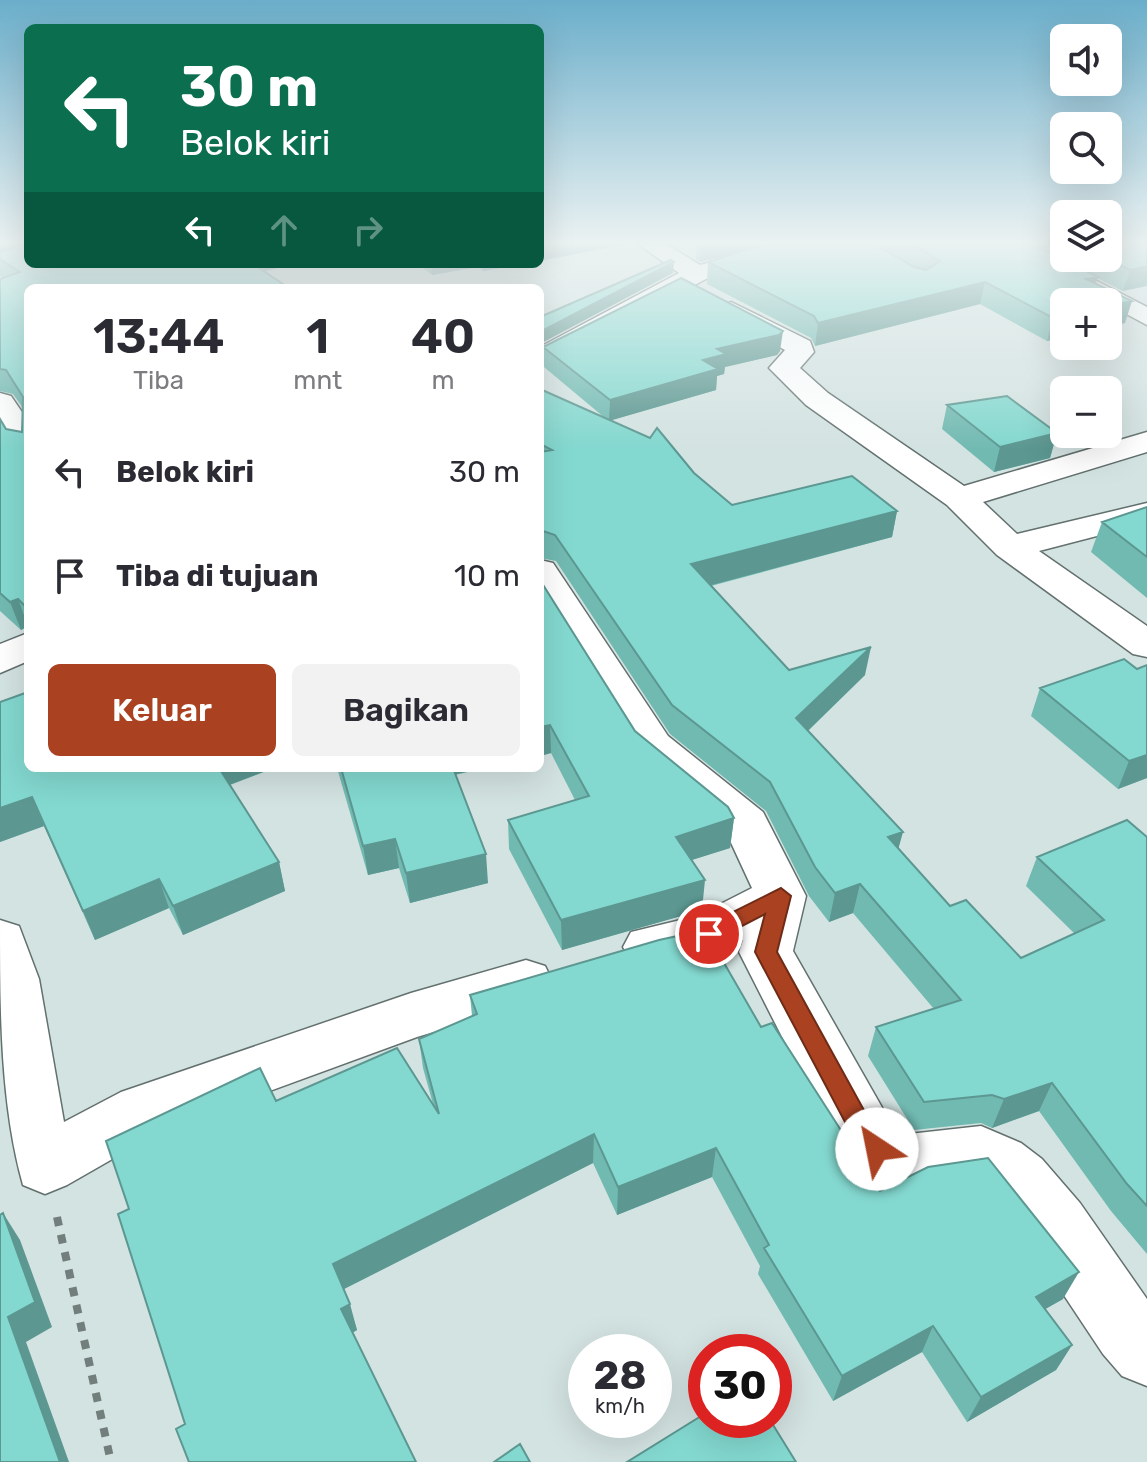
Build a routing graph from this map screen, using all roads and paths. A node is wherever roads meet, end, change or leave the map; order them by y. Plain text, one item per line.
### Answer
1 (626, 312) edge
2 (743, 312) edge
3 (544, 356) edge
4 (8, 395) edge
5 (24, 435) edge
6 (1147, 442) edge
7 (959, 498) junction
8 (1147, 513) edge
9 (1010, 547) junction
10 (544, 577) edge
11 (1147, 645) edge
12 (24, 647) edge
13 (0, 660) edge
14 (781, 896) junction
15 (0, 941) edge
16 (45, 1165) junction
17 (1147, 1351) edge
18 (111, 1462) edge

1 - 3 street
2 - 7 street
4 - 5 street
6 - 7 street
7 - 9 street
8 - 9 street
9 - 11 street
10 - 14 street
12 - 13 street
14 - 16 street
14 - 17 street
15 - 16 street
16 - 18 path

